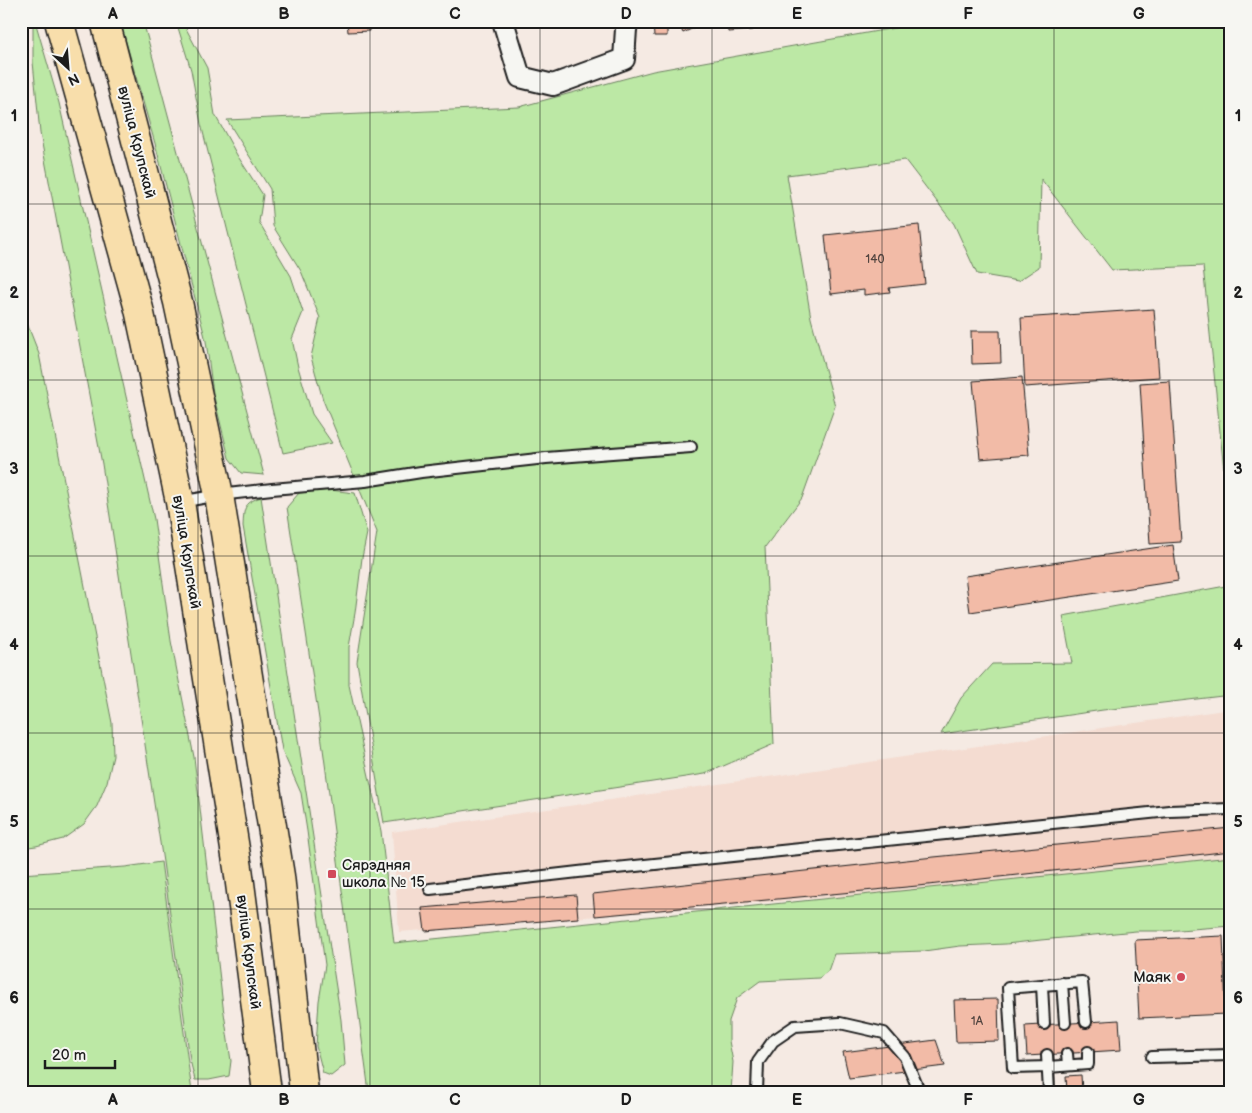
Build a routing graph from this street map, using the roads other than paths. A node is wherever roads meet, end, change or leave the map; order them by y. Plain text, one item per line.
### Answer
1 (59, 21) edge
2 (105, 21) edge
3 (503, 21) edge
4 (630, 21) edge
5 (690, 447) dead end
6 (219, 496) junction
7 (180, 502) junction
8 (1231, 809) edge
9 (430, 889) dead end
10 (1062, 983) junction
11 (1042, 985) junction
12 (1086, 1022) dead end
13 (1065, 1023) dead end
14 (1044, 1024) dead end
15 (1088, 1052) dead end
16 (1067, 1054) dead end
17 (1047, 1055) dead end
18 (1231, 1055) edge
19 (1152, 1057) dead end
20 (1068, 1066) junction
21 (1048, 1067) junction
22 (267, 1092) edge
23 (304, 1092) edge
24 (757, 1092) edge
25 (917, 1092) edge
26 (1049, 1092) edge

1 - 7 main road, вуліца Крупскай
2 - 6 main road, вуліца Крупскай
3 - 4 street
5 - 6 lane
6 - 7 lane
6 - 23 main road, вуліца Крупскай
7 - 22 main road, вуліца Крупскай
8 - 9 lane
10 - 11 lane
10 - 12 lane
10 - 13 lane
11 - 14 lane
11 - 21 lane
15 - 20 lane
16 - 20 lane
17 - 21 lane
18 - 19 lane
20 - 21 lane
21 - 26 lane
24 - 25 lane

